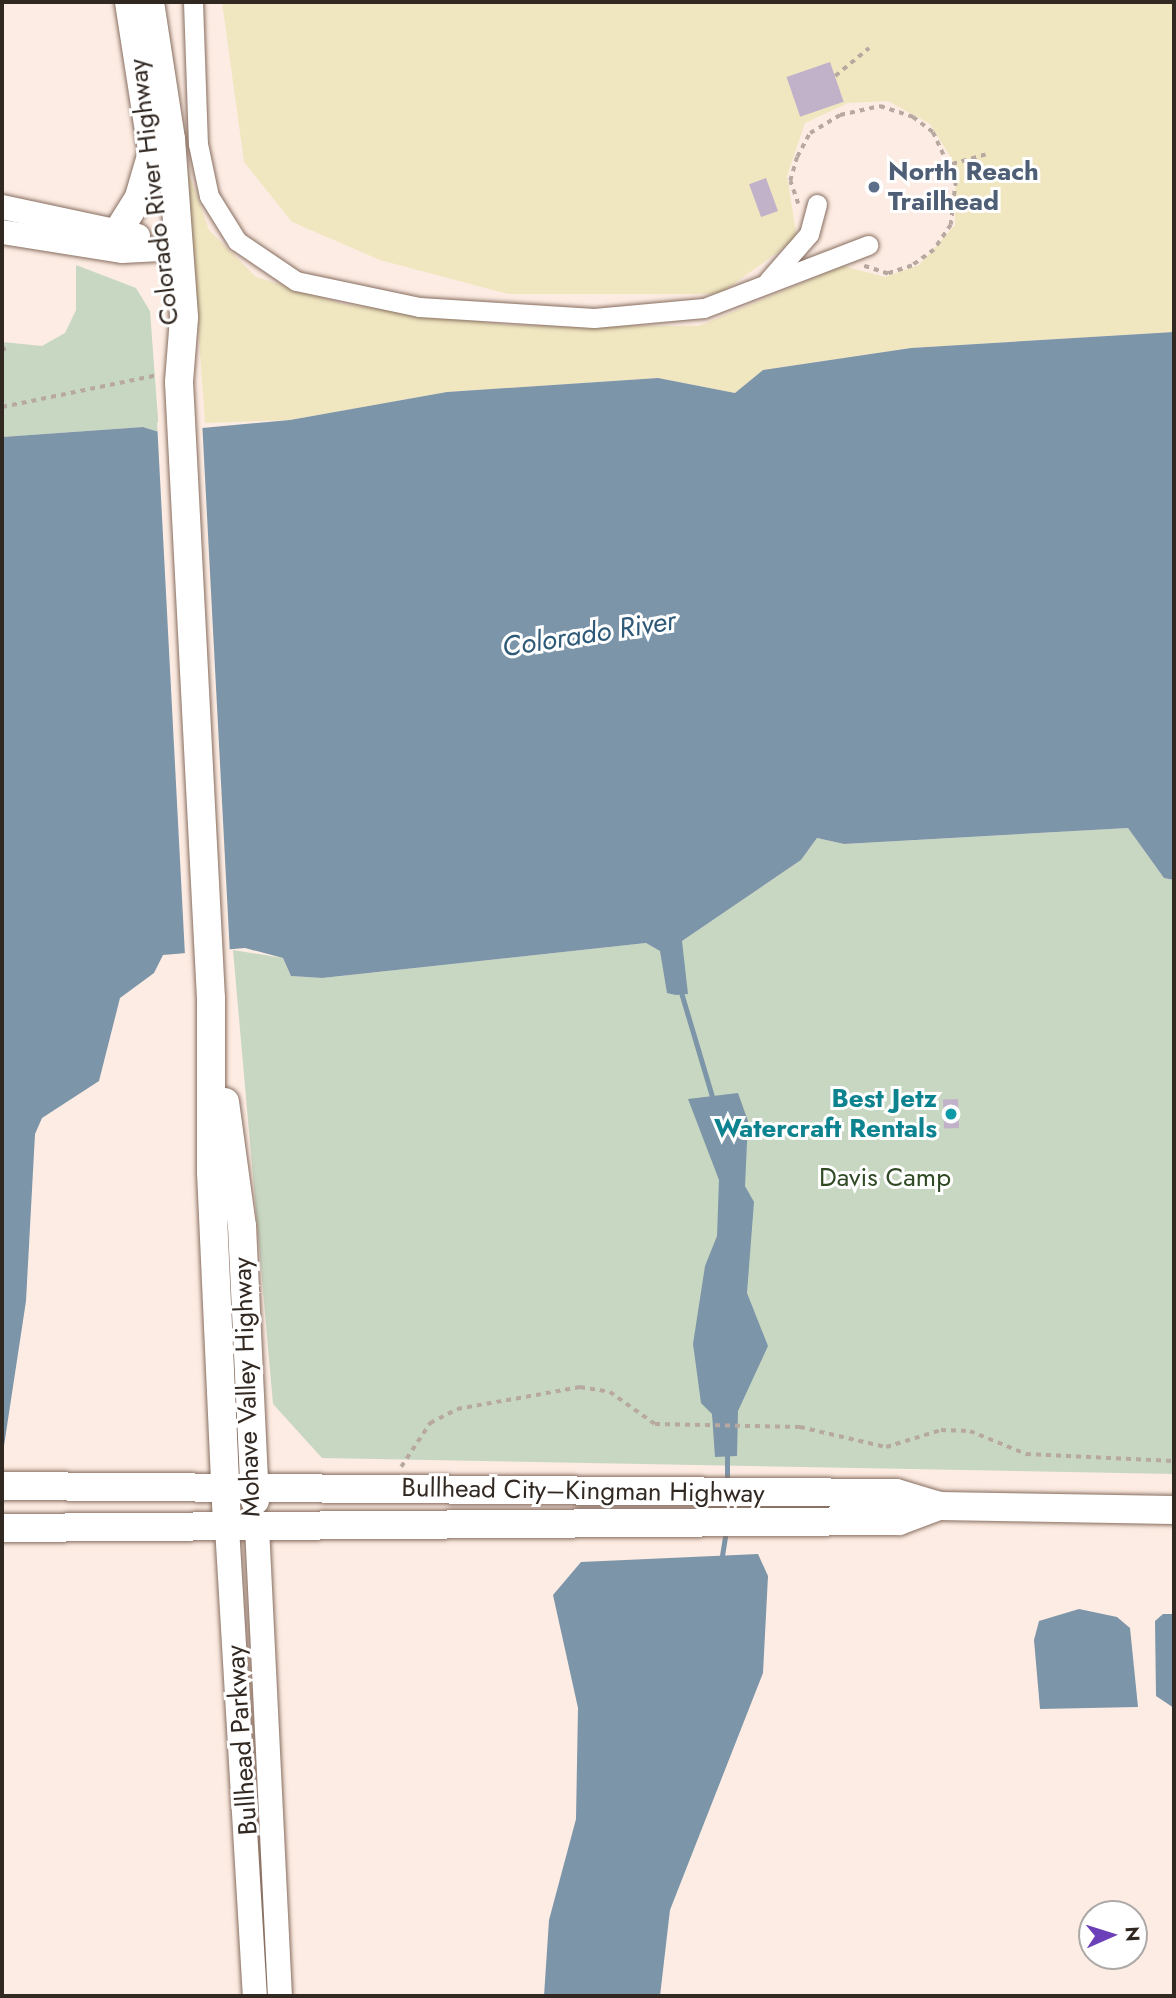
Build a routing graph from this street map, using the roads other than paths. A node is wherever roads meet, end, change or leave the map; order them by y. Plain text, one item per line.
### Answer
1 (129, 2) edge
2 (150, 2) edge
3 (193, 2) edge
4 (153, 149) junction
5 (817, 204) dead end
6 (2, 207) edge
7 (120, 228) junction
8 (2, 232) edge
9 (868, 245) dead end
10 (171, 248) junction
11 (767, 282) junction
12 (195, 688) joint
13 (211, 999) junction
14 (225, 1485) junction
15 (254, 1485) junction
16 (9, 1486) edge
17 (769, 1509) junction
18 (1174, 1510) edge
19 (227, 1527) junction
20 (257, 1527) junction
21 (10, 1528) edge
22 (255, 1996) edge
23 (280, 1996) edge

1 - 4 highway, Colorado River Highway
2 - 10 highway, Colorado River Highway
3 - 11 street
4 - 7 highway
4 - 10 highway, Colorado River Highway
5 - 11 street
6 - 7 main road
7 - 10 main road
8 - 10 main road
9 - 11 street
10 - 12 highway, Colorado River Highway
12 - 13 highway, Mohave Valley Highway
13 - 14 highway, Mohave Valley Highway
13 - 15 highway, Mohave Valley Highway
14 - 15 highway, Bullhead City–Kingman Highway
14 - 16 highway, Mohave Valley Highway
14 - 19 highway, Bullhead Parkway
15 - 17 highway, Bullhead City–Kingman Highway
15 - 20 highway, Mohave Valley Highway
17 - 18 highway, Bullhead City–Kingman Highway
17 - 20 highway, Bullhead City–Kingman Highway
19 - 20 highway, Mohave Valley Highway
19 - 21 highway, Mohave Valley Highway
19 - 22 main road, Bullhead Parkway
20 - 23 main road, Bullhead Parkway

